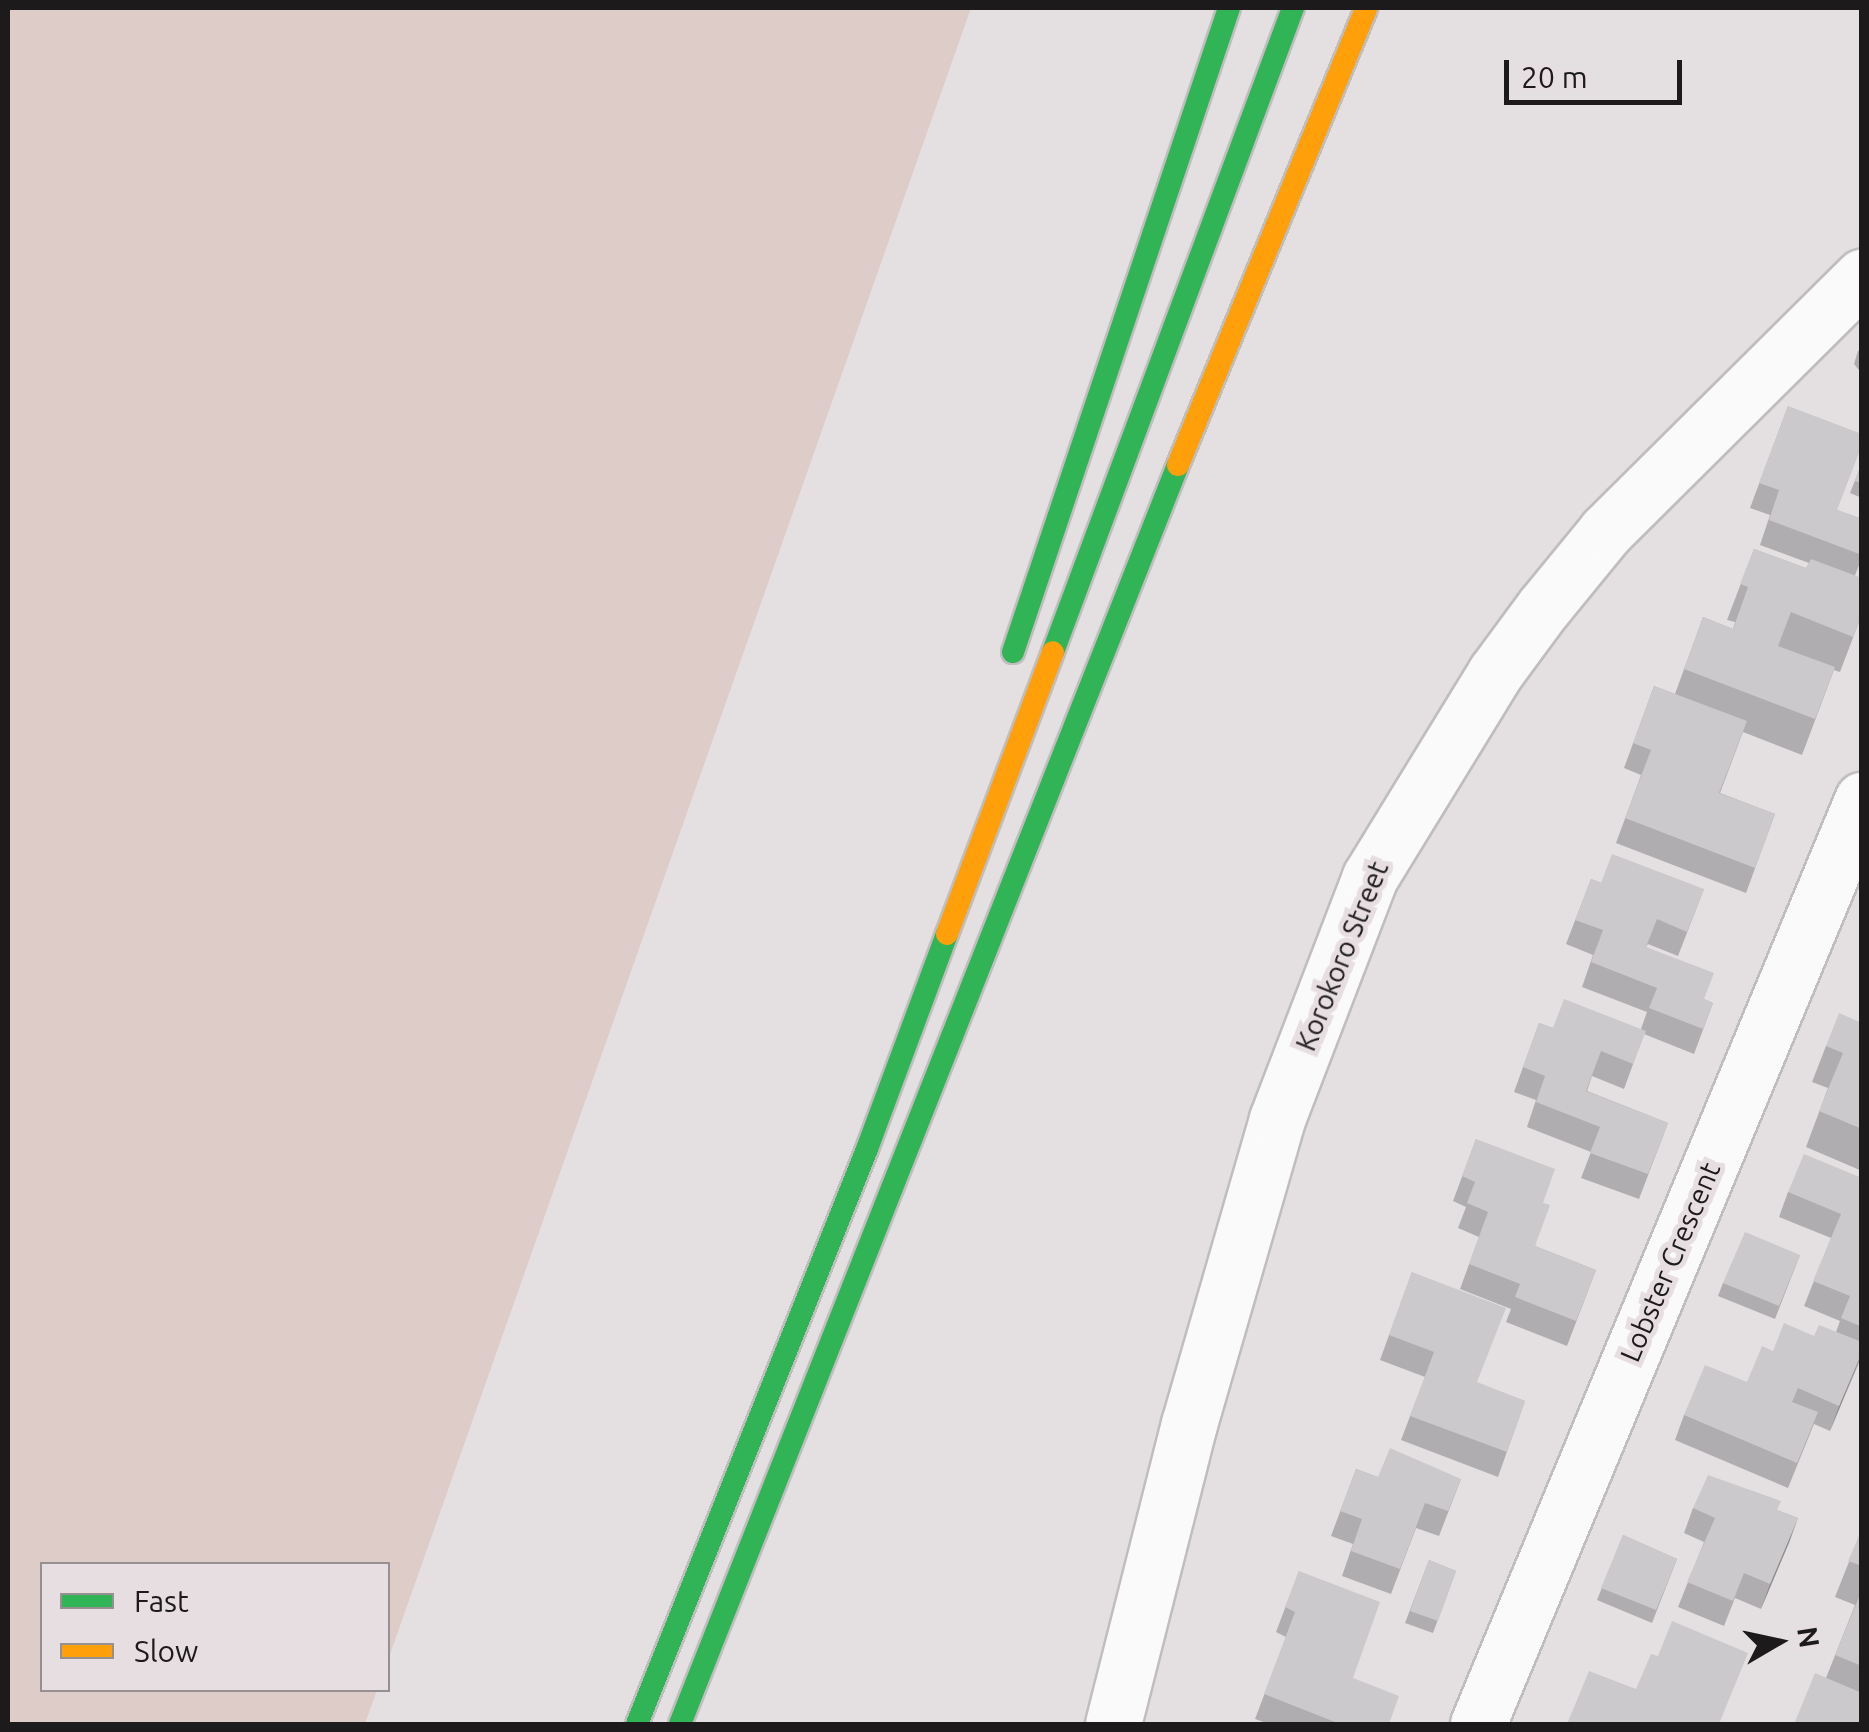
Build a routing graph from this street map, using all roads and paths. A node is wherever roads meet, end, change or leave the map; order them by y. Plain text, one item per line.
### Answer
1 (1229, 8) edge
2 (1292, 8) edge
3 (1366, 8) edge
4 (1862, 277) edge
5 (1007, 670) dead end
6 (1862, 800) edge
7 (929, 912) dead end
8 (867, 1149) junction
9 (637, 1724) edge
10 (680, 1724) edge
11 (1113, 1724) edge
12 (1478, 1724) edge

1 - 5 highway
2 - 8 highway
3 - 10 highway
4 - 11 street, Korokoro Street
6 - 12 street, Lobster Crescent
7 - 8 highway
8 - 9 highway

